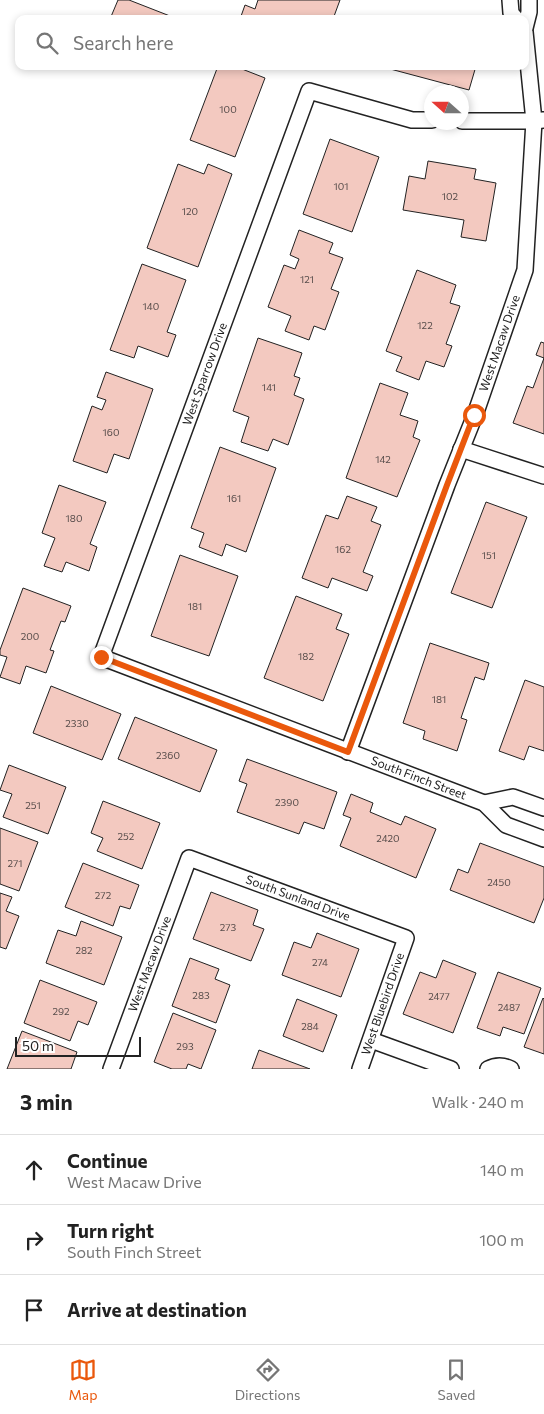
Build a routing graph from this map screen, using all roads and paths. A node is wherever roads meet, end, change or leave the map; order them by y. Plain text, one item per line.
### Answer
1 (510, 0) edge
2 (529, 0) edge
3 (513, 15) edge
4 (528, 15) edge
5 (529, 56) edge
6 (424, 120) edge
7 (469, 120) edge
8 (539, 121) edge
9 (461, 449) junction
10 (544, 476) edge
11 (101, 657) joint
12 (348, 752) junction
13 (484, 803) junction
14 (544, 808) edge
15 (544, 840) edge
16 (189, 858) joint
17 (406, 938) joint
18 (371, 1040) junction
19 (111, 1069) edge
20 (360, 1069) edge
21 (451, 1069) edge
22 (488, 1069) edge
23 (512, 1069) edge

1 - 3 street
2 - 4 street, West Macaw Drive
5 - 8 street, West Macaw Drive
6 - 11 street, West Sparrow Drive
7 - 8 street
8 - 9 street, West Macaw Drive
9 - 10 street
9 - 12 street, West Macaw Drive
11 - 12 street, South Finch Street
12 - 13 street, South Finch Street
13 - 14 street
13 - 15 street, South Finch Street
16 - 17 street, South Sunland Drive
16 - 19 street, West Macaw Drive
17 - 18 street, West Bluebird Drive
18 - 20 street, West Bluebird Drive
18 - 21 street
22 - 23 street

